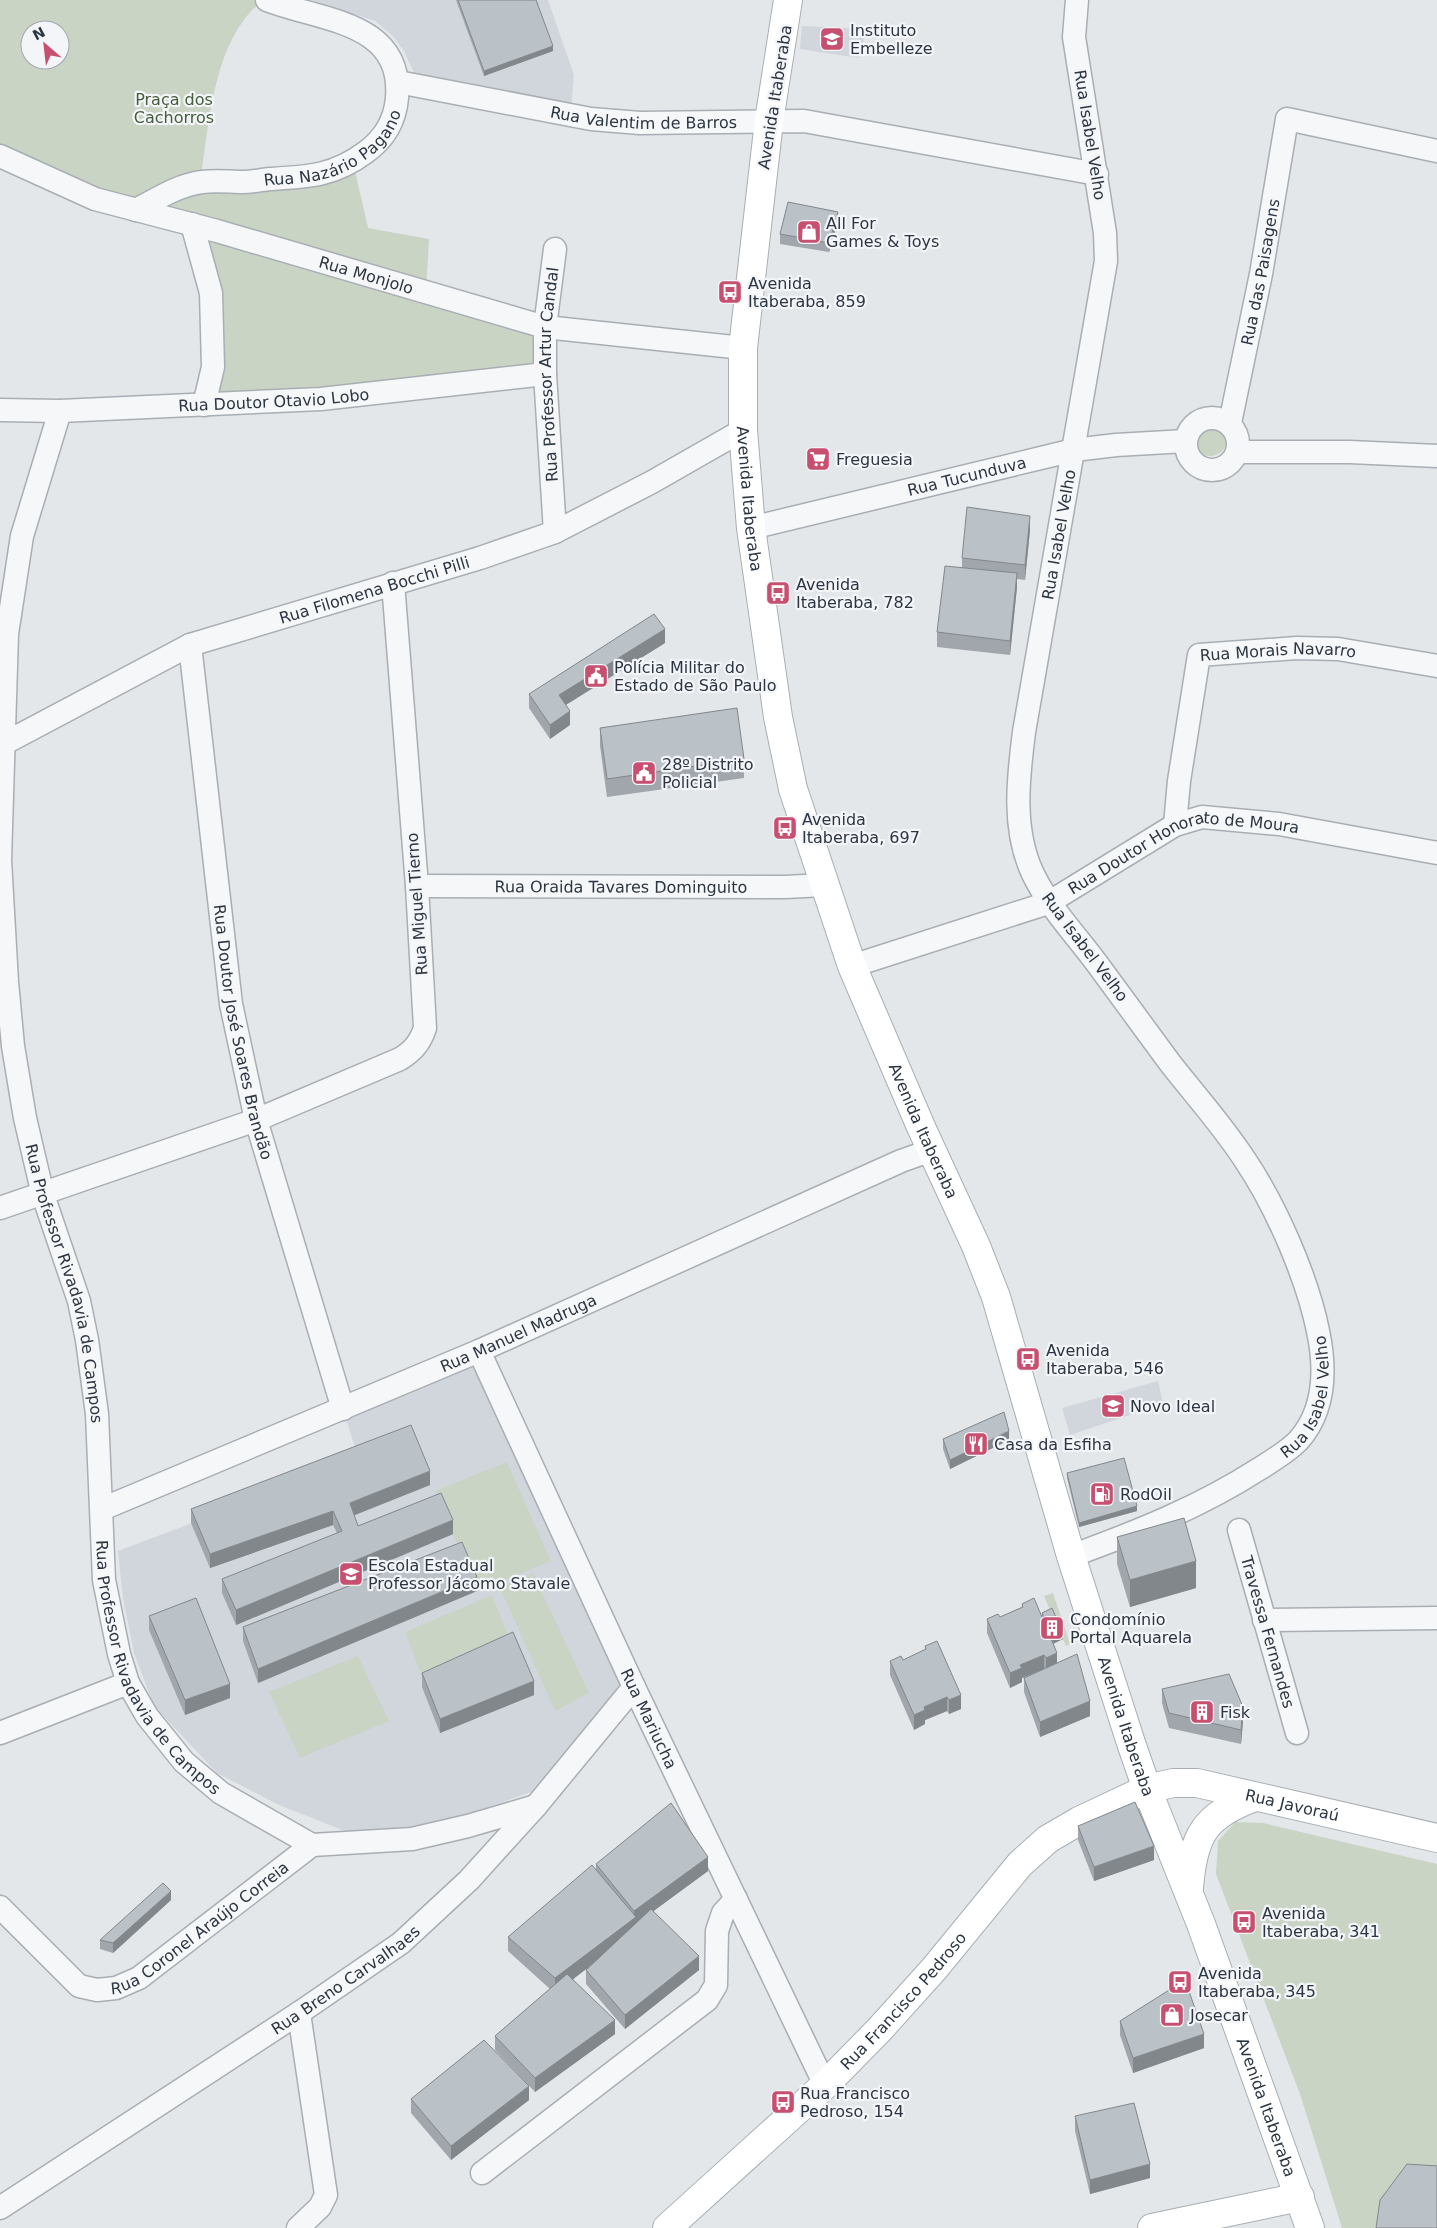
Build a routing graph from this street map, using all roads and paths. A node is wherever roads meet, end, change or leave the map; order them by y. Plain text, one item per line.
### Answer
1 (267, 0) edge
2 (788, 0) edge
3 (1077, 0) edge
4 (398, 82) junction
5 (769, 121) junction
6 (1437, 151) edge
7 (0, 156) edge
8 (1097, 174) junction
9 (136, 210) junction
10 (192, 224) junction
11 (555, 248) dead end
12 (545, 327) junction
13 (743, 348) junction
14 (545, 374) junction
15 (204, 405) junction
16 (0, 410) edge
17 (60, 411) junction
18 (1230, 424) junction
19 (742, 430) junction
20 (1186, 441) junction
21 (1074, 450) junction
22 (1238, 452) junction
23 (1437, 456) edge
24 (751, 528) junction
25 (555, 532) junction
26 (393, 583) junction
27 (190, 645) junction
28 (1437, 666) edge
29 (3, 744) junction
30 (1175, 825) junction
31 (1437, 853) edge
32 (824, 884) junction
33 (417, 886) junction
34 (1048, 903) junction
35 (852, 966) junction
36 (256, 1120) junction
37 (932, 1150) junction
38 (43, 1195) junction
39 (0, 1208) edge
40 (478, 1351) junction
41 (343, 1410) junction
42 (102, 1508) junction
43 (1238, 1530) dead end
44 (1071, 1556) junction
45 (1437, 1618) edge
46 (1264, 1620) junction
47 (128, 1683) junction
48 (634, 1687) junction
49 (0, 1733) edge
50 (1297, 1733) dead end
51 (1147, 1789) junction
52 (1255, 1797) junction
53 (536, 1806) junction
54 (1437, 1838) edge
55 (312, 1845) junction
56 (1188, 1891) junction
57 (736, 1899) junction
58 (0, 1907) edge
59 (300, 2013) junction
60 (825, 2085) junction
61 (482, 2173) dead end
62 (1300, 2197) junction
63 (0, 2208) edge
64 (298, 2228) edge
65 (667, 2228) edge
66 (1152, 2228) edge
67 (1310, 2228) edge

1 - 4 street, Rua Nazário Pagano
2 - 5 main road, Avenida Itaberaba
3 - 8 street, Rua Isabel Velho
4 - 5 street, Rua Valentim de Barros
4 - 9 street, Rua Nazário Pagano
5 - 8 street, Rua Valentim de Barros
5 - 13 main road, Avenida Itaberaba
6 - 18 street, Rua das Paisagens
7 - 9 street, Rua Monjolo
8 - 21 street, Rua Isabel Velho
9 - 10 street, Rua Monjolo
10 - 12 street, Rua Monjolo
10 - 15 street
11 - 12 street, Rua Professor Artur Candal
12 - 13 street, Rua Monjolo
12 - 14 street, Rua Professor Artur Candal
13 - 19 main road, Avenida Itaberaba
14 - 15 street, Rua Doutor Otavio Lobo
14 - 25 street, Rua Professor Artur Candal
15 - 17 street, Rua Doutor Otavio Lobo
16 - 17 street, Rua Doutor Otavio Lobo
17 - 29 street, Rua Professor Rivadavia de Campos
18 - 20 street
18 - 22 street
19 - 24 main road, Avenida Itaberaba
19 - 25 street, Rua Filomena Bocchi Pilli
20 - 21 street, Rua Tucunduva
20 - 22 street
21 - 24 street, Rua Tucunduva
21 - 34 street, Rua Isabel Velho
22 - 23 street
24 - 32 main road, Avenida Itaberaba
25 - 26 street, Rua Filomena Bocchi Pilli
26 - 27 street, Rua Filomena Bocchi Pilli
26 - 33 street, Rua Miguel Tierno
27 - 29 street, Rua Filomena Bocchi Pilli
27 - 36 street, Rua Doutor José Soares Brandão
28 - 30 street, Rua Morais Navarro
29 - 38 street, Rua Professor Rivadavia de Campos
30 - 31 street, Rua Doutor Honorato de Moura
30 - 34 street, Rua Doutor Honorato de Moura
32 - 33 street, Rua Oraida Tavares Dominguito
32 - 35 main road, Avenida Itaberaba
33 - 36 street, Rua Miguel Tierno
34 - 35 street, Rua Doutor Honorato de Moura
34 - 44 street, Rua Isabel Velho
35 - 37 main road, Avenida Itaberaba
36 - 38 street, Rua Miguel Tierno
36 - 41 street, Rua Doutor José Soares Brandão
37 - 40 street, Rua Manuel Madruga
37 - 44 main road, Avenida Itaberaba
38 - 39 street, Rua Miguel Tierno
38 - 42 street, Rua Professor Rivadavia de Campos
40 - 41 street, Rua Manuel Madruga
40 - 48 street, Rua Mariucha
41 - 42 street, Rua Manuel Madruga
42 - 47 street, Rua Professor Rivadavia de Campos
43 - 46 street, Travessa Fernandes
44 - 51 main road, Avenida Itaberaba
45 - 46 street
46 - 50 street, Travessa Fernandes
47 - 49 street
47 - 55 street, Rua Professor Rivadavia de Campos
48 - 53 street, Rua Breno Carvalhaes
48 - 57 street, Rua Mariucha
51 - 52 main road, Rua Javoraú
51 - 56 main road, Avenida Itaberaba
51 - 60 main road, Rua Francisco Pedroso
52 - 54 main road, Rua Javoraú
52 - 56 main road
53 - 55 street
53 - 59 street, Rua Breno Carvalhaes
55 - 58 street, Rua Coronel Araújo Correia
56 - 62 main road, Avenida Itaberaba
57 - 60 street, Rua Mariucha
57 - 61 street
59 - 63 street, Rua Breno Carvalhaes
59 - 64 street
60 - 65 main road, Rua Francisco Pedroso
62 - 66 main road
62 - 67 main road, Avenida Itaberaba

